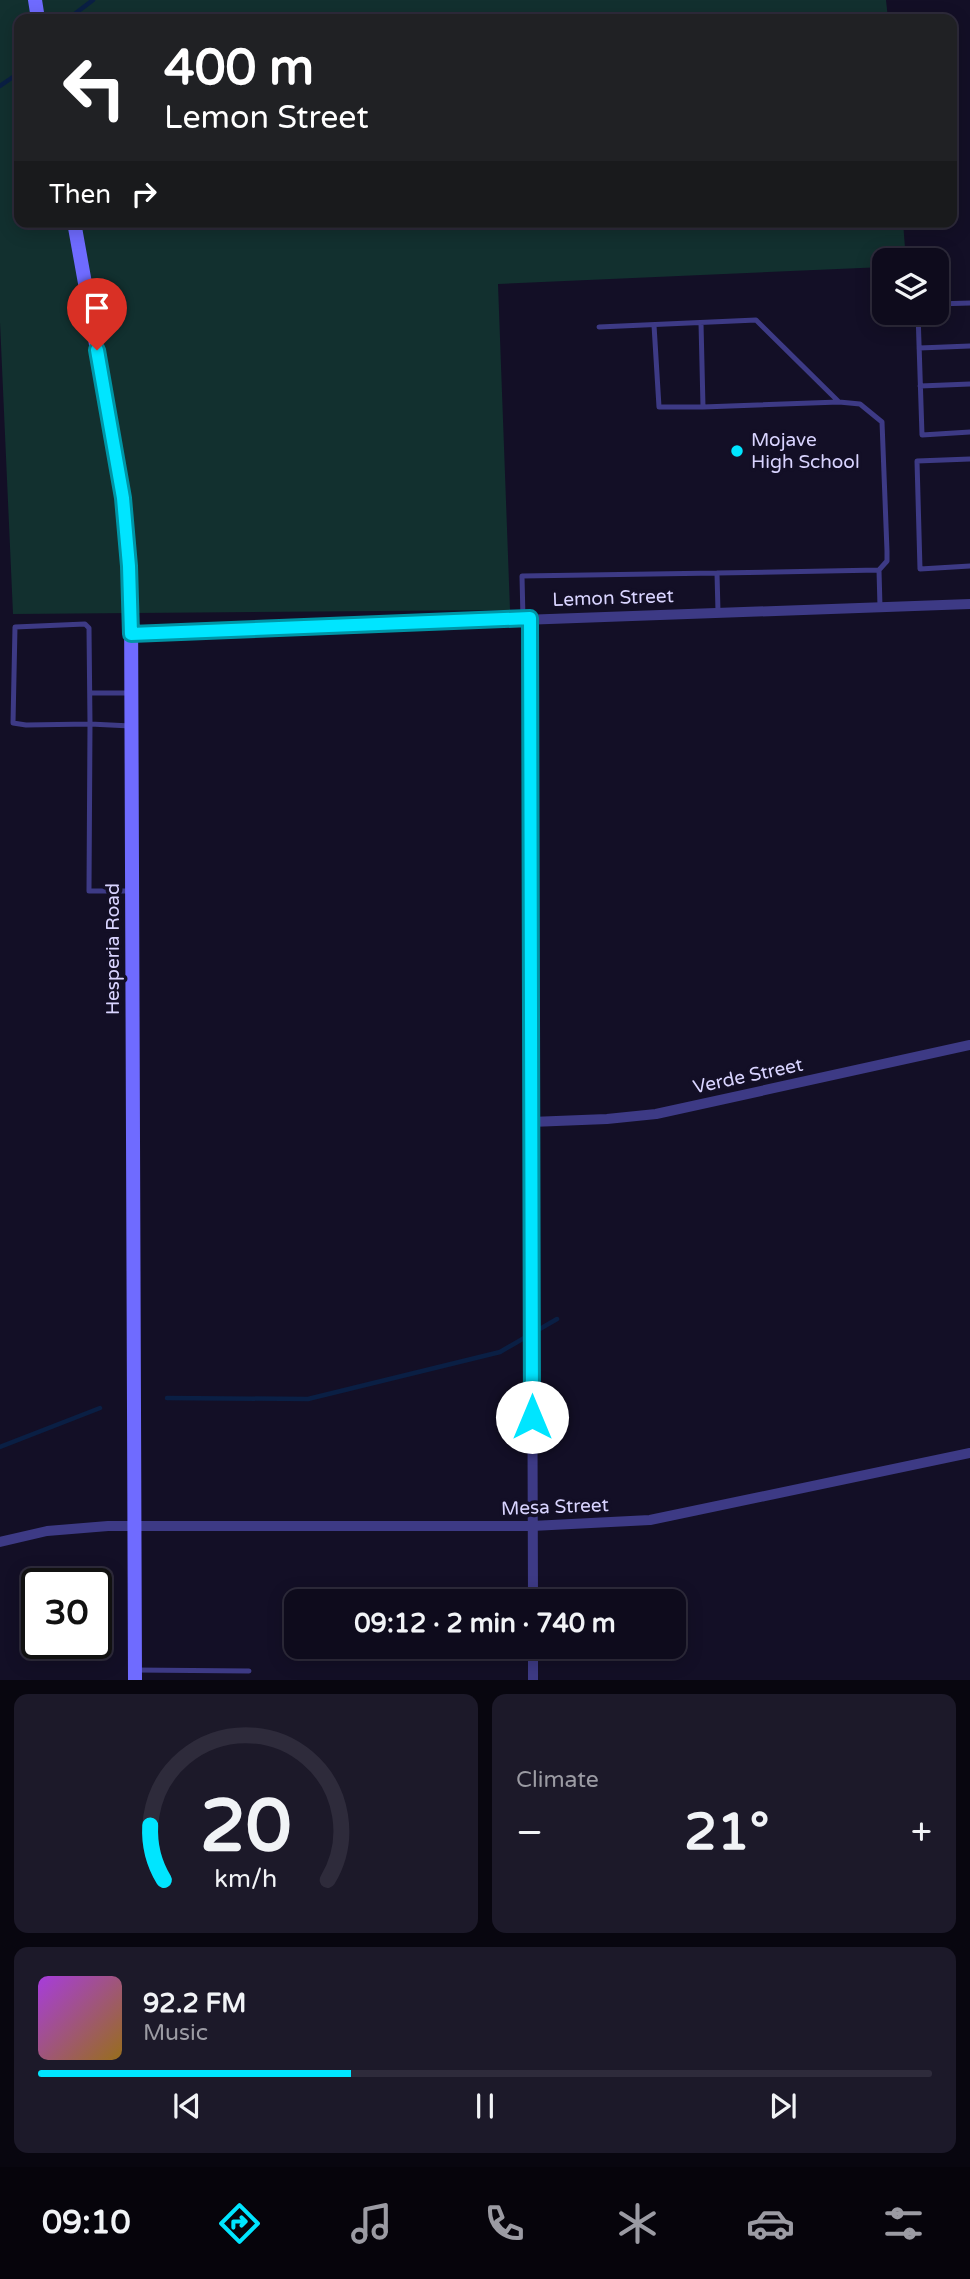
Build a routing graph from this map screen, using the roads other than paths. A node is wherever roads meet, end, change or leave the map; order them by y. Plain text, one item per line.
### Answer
1 (76, 228) edge
2 (970, 303) edge
3 (949, 304) edge
4 (701, 323) junction
5 (654, 325) junction
6 (918, 325) edge
7 (598, 327) dead end
8 (970, 346) edge
9 (919, 348) junction
10 (970, 384) edge
11 (920, 386) junction
12 (839, 402) junction
13 (703, 407) junction
14 (970, 432) edge
15 (970, 459) edge
16 (970, 566) edge
17 (879, 570) junction
18 (717, 573) junction
19 (970, 604) edge
20 (880, 607) junction
21 (719, 612) junction
22 (526, 619) junction
23 (131, 634) junction
24 (90, 693) junction
25 (131, 693) junction
26 (90, 724) junction
27 (131, 726) junction
28 (132, 891) junction
29 (970, 1045) edge
30 (531, 1122) junction
31 (970, 1453) edge
32 (135, 1526) junction
33 (532, 1526) junction
34 (0, 1542) edge
35 (533, 1589) edge
36 (533, 1659) edge
37 (249, 1671) dead end
38 (135, 1675) edge
39 (533, 1680) edge

1 - 23 main road, Hesperia Road
2 - 3 lane
4 - 5 lane
4 - 12 lane
4 - 13 lane
5 - 7 lane
5 - 13 lane
6 - 9 lane
8 - 9 lane
9 - 11 lane
10 - 11 lane
11 - 14 lane
12 - 13 lane
12 - 17 lane
15 - 16 lane
17 - 18 lane
17 - 20 lane
18 - 21 lane
18 - 22 lane
19 - 20 street, Lemon Street
20 - 21 street, Lemon Street
21 - 22 street, Lemon Street
22 - 23 street, Lemon Street
22 - 30 street
23 - 25 main road, Hesperia Road
24 - 25 lane
24 - 26 lane
24 - 26 lane
25 - 27 main road, Hesperia Road
26 - 27 lane
26 - 28 lane
27 - 28 main road, Hesperia Road
28 - 32 main road, Hesperia Road
29 - 30 street, Verde Street
30 - 33 street
31 - 33 street, Mesa Street
32 - 33 street, Mesa Street
32 - 34 street, Mesa Street
32 - 38 main road, Hesperia Road
33 - 35 street
36 - 39 street
37 - 38 lane

